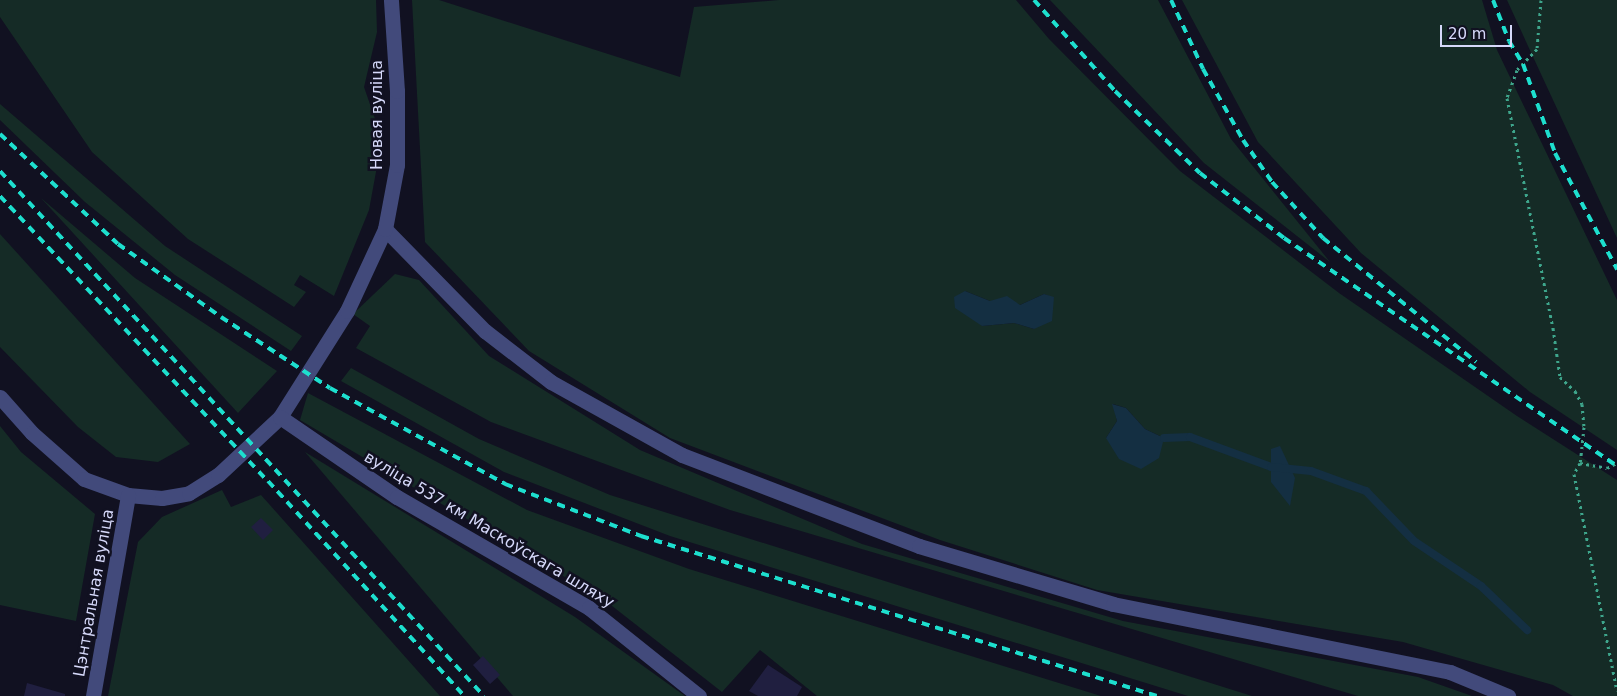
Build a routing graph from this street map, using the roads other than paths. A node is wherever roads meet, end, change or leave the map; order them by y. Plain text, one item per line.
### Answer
1 (391, 0) edge
2 (385, 229) junction
3 (0, 397) edge
4 (280, 417) junction
5 (128, 495) junction
6 (93, 696) edge
7 (699, 696) edge
8 (1508, 696) edge

1 - 2 street, Новая вуліца
2 - 4 street, Новая вуліца
2 - 8 street
3 - 5 street, Новая вуліца
4 - 5 street, Новая вуліца
4 - 7 street, вуліца 537 км Маскоўскага шляху
5 - 6 street, Цэнтральная вуліца

